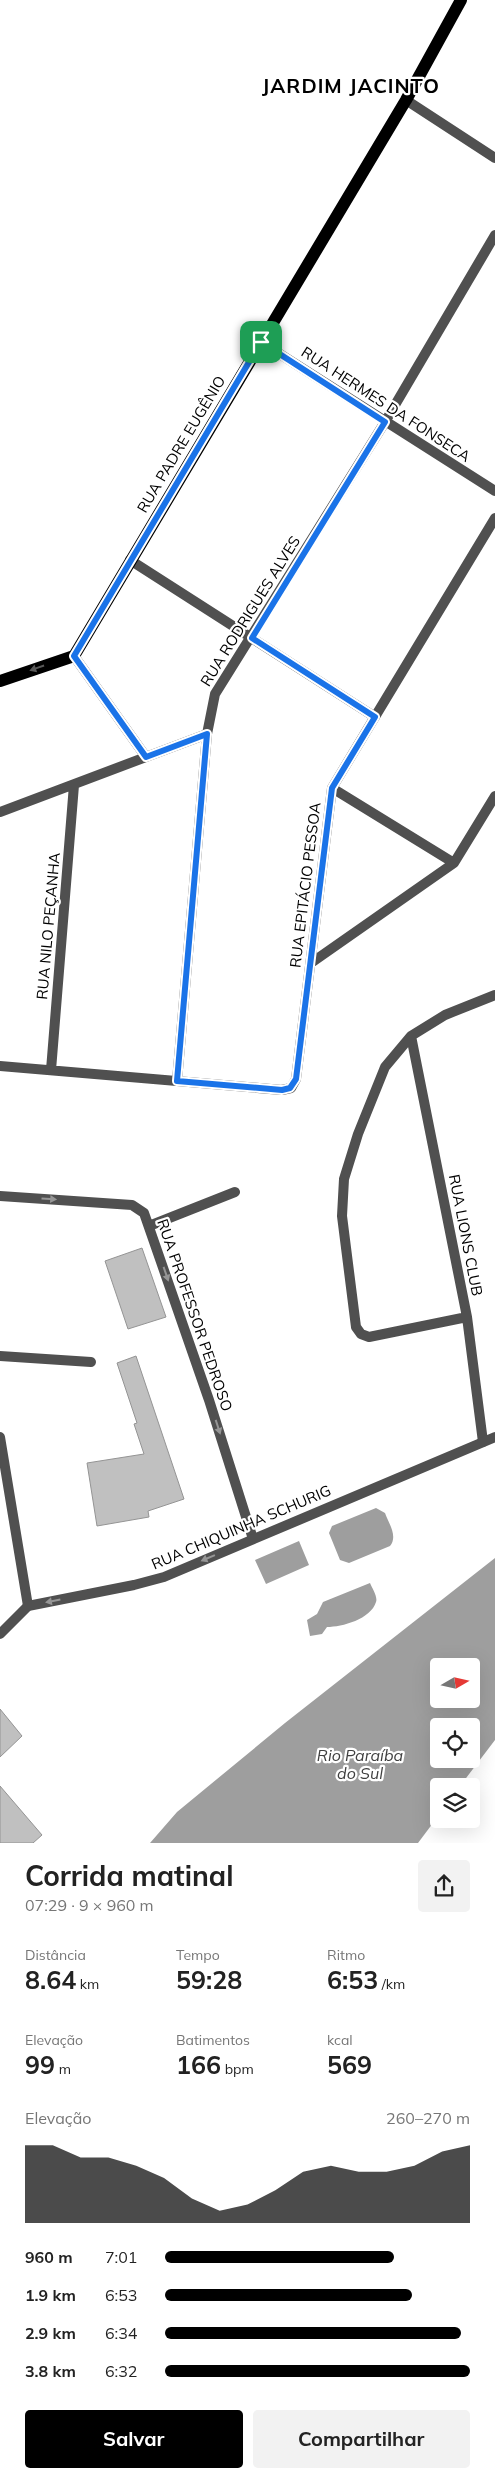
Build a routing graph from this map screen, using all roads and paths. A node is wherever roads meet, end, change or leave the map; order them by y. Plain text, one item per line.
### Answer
1 (461, 0) edge
2 (406, 100) junction
3 (495, 158) edge
4 (495, 235) edge
5 (261, 342) junction
6 (385, 422) junction
7 (495, 491) edge
8 (495, 518) edge
9 (130, 560) junction
10 (252, 638) junction
11 (74, 656) junction
12 (0, 681) edge
13 (375, 717) junction
14 (207, 734) junction
15 (146, 757) junction
16 (74, 785) junction
17 (332, 788) junction
18 (495, 796) edge
19 (0, 812) edge
20 (454, 863) junction
21 (311, 963) junction
22 (495, 995) edge
23 (411, 1036) junction
24 (0, 1066) edge
25 (52, 1070) junction
26 (177, 1081) junction
27 (235, 1192) dead end
28 (0, 1196) edge
29 (149, 1226) junction
30 (467, 1317) junction
31 (0, 1356) edge
32 (92, 1362) dead end
33 (0, 1437) edge
34 (495, 1437) edge
35 (483, 1442) junction
36 (2, 1463) edge
37 (253, 1539) junction
38 (28, 1606) junction
39 (0, 1634) edge

1 - 2 main road, RUA PADRE EUGÊNIO
2 - 3 street
2 - 5 main road, RUA PADRE EUGÊNIO
4 - 6 street, RUA RODRIGUES ALVES
5 - 6 street, RUA HERMES DA FONSECA
5 - 9 main road, RUA PADRE EUGÊNIO
6 - 7 street, RUA HERMES DA FONSECA
6 - 10 street, RUA RODRIGUES ALVES
8 - 13 street, RUA EPITÁCIO PESSOA
9 - 10 street
9 - 11 main road, RUA PADRE EUGÊNIO
10 - 13 street
10 - 14 street, RUA RODRIGUES ALVES
11 -> 12 main road
11 - 15 street
13 - 17 street, RUA EPITÁCIO PESSOA
14 - 15 street
14 - 26 street, RUA RODRIGUES ALVES
15 - 16 street
16 - 19 street
16 - 25 street, RUA NILO PEÇANHA
17 - 20 street
17 - 21 street, RUA EPITÁCIO PESSOA
18 - 20 street
20 - 21 street
21 - 26 street, RUA EPITÁCIO PESSOA
22 - 23 street
23 - 30 street, RUA LIONS CLUB
23 - 30 street
24 - 25 street
25 - 26 street
27 - 29 street
28 -> 29 street, RUA PROFESSOR PEDROSO
29 -> 37 street, RUA PROFESSOR PEDROSO
30 - 35 street, RUA LIONS CLUB
31 - 32 street
33 - 36 street
34 - 35 street, RUA CHIQUINHA SCHURIG
35 - 37 street, RUA CHIQUINHA SCHURIG
36 - 38 street
37 -> 38 street, RUA CHIQUINHA SCHURIG
38 - 39 street

